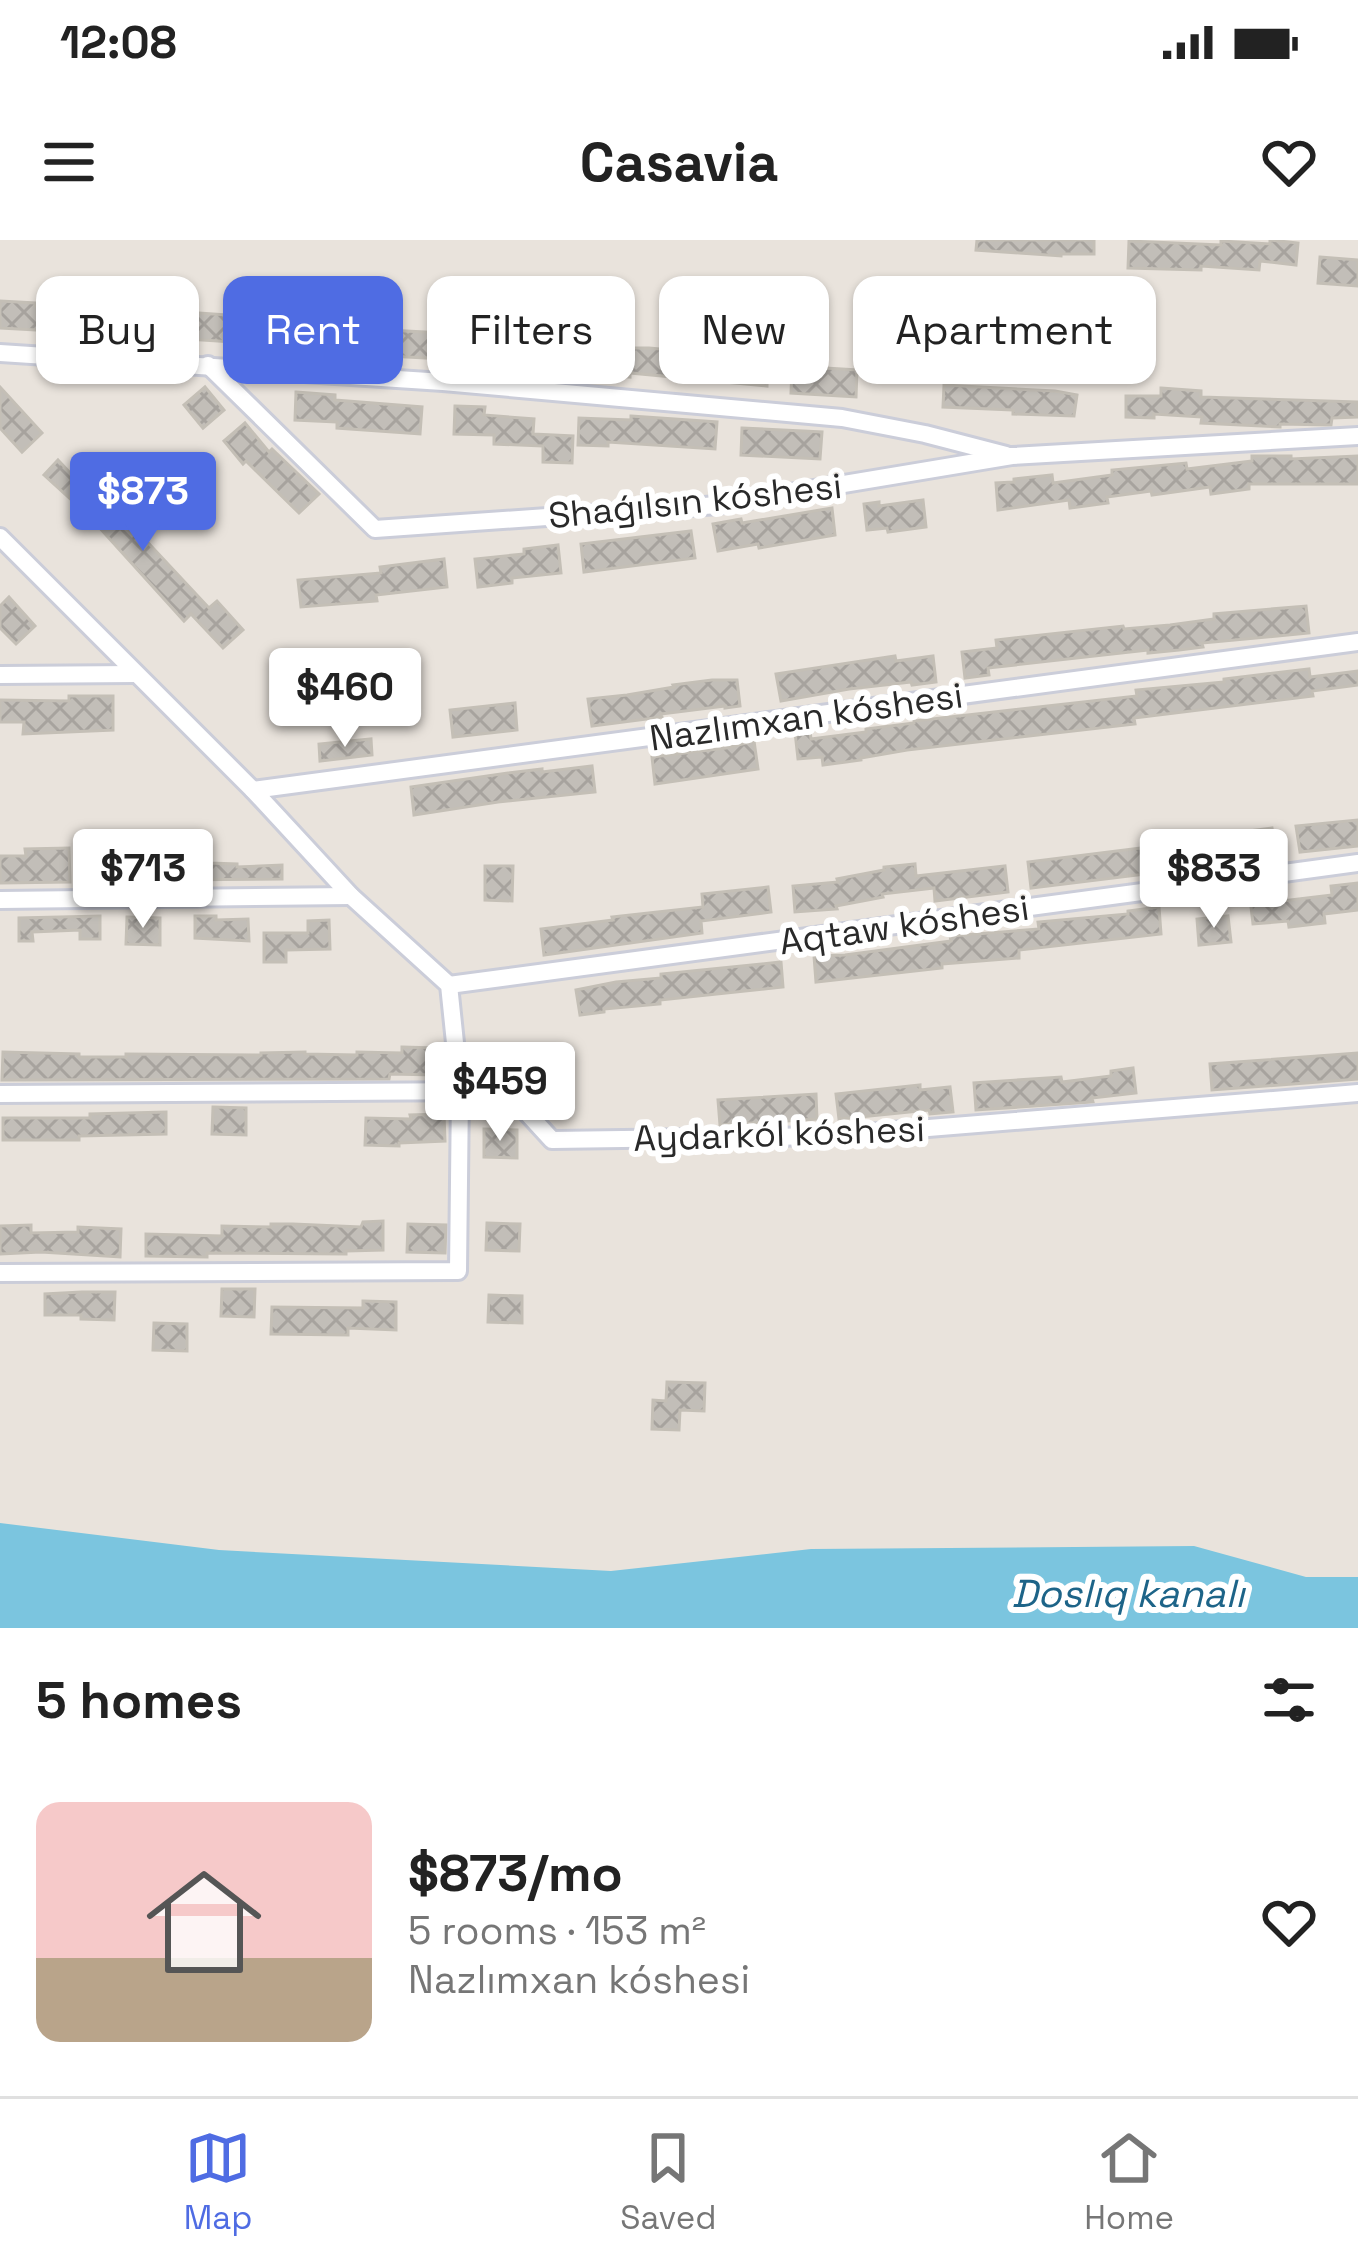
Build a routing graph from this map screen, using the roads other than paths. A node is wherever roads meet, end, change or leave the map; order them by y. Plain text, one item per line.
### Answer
1 (0, 352) edge
2 (208, 365) junction
3 (1358, 436) edge
4 (1012, 456) junction
5 (0, 537) edge
6 (1358, 642) edge
7 (136, 674) junction
8 (0, 675) edge
9 (253, 790) junction
10 (1358, 863) edge
11 (351, 896) junction
12 (0, 900) edge
13 (449, 985) junction
14 (460, 1091) junction
15 (1358, 1093) edge
16 (0, 1094) edge
17 (0, 1273) edge

1 - 2 street, Shaǵılsın kóshesi
2 - 4 street, Shaǵılsın kóshesi
2 - 4 street, Shaǵılsın kóshesi
3 - 4 street, Shaǵılsın kóshesi
5 - 7 street
6 - 9 street, Nazlımxan kóshesi
7 - 8 street
7 - 9 street
9 - 11 street
10 - 13 street, Aqtaw kóshesi
11 - 12 street
11 - 13 street
13 - 14 street
14 - 15 street, Aydarkól kóshesi
14 - 16 street, Aydarkól kóshesi
14 - 17 street

